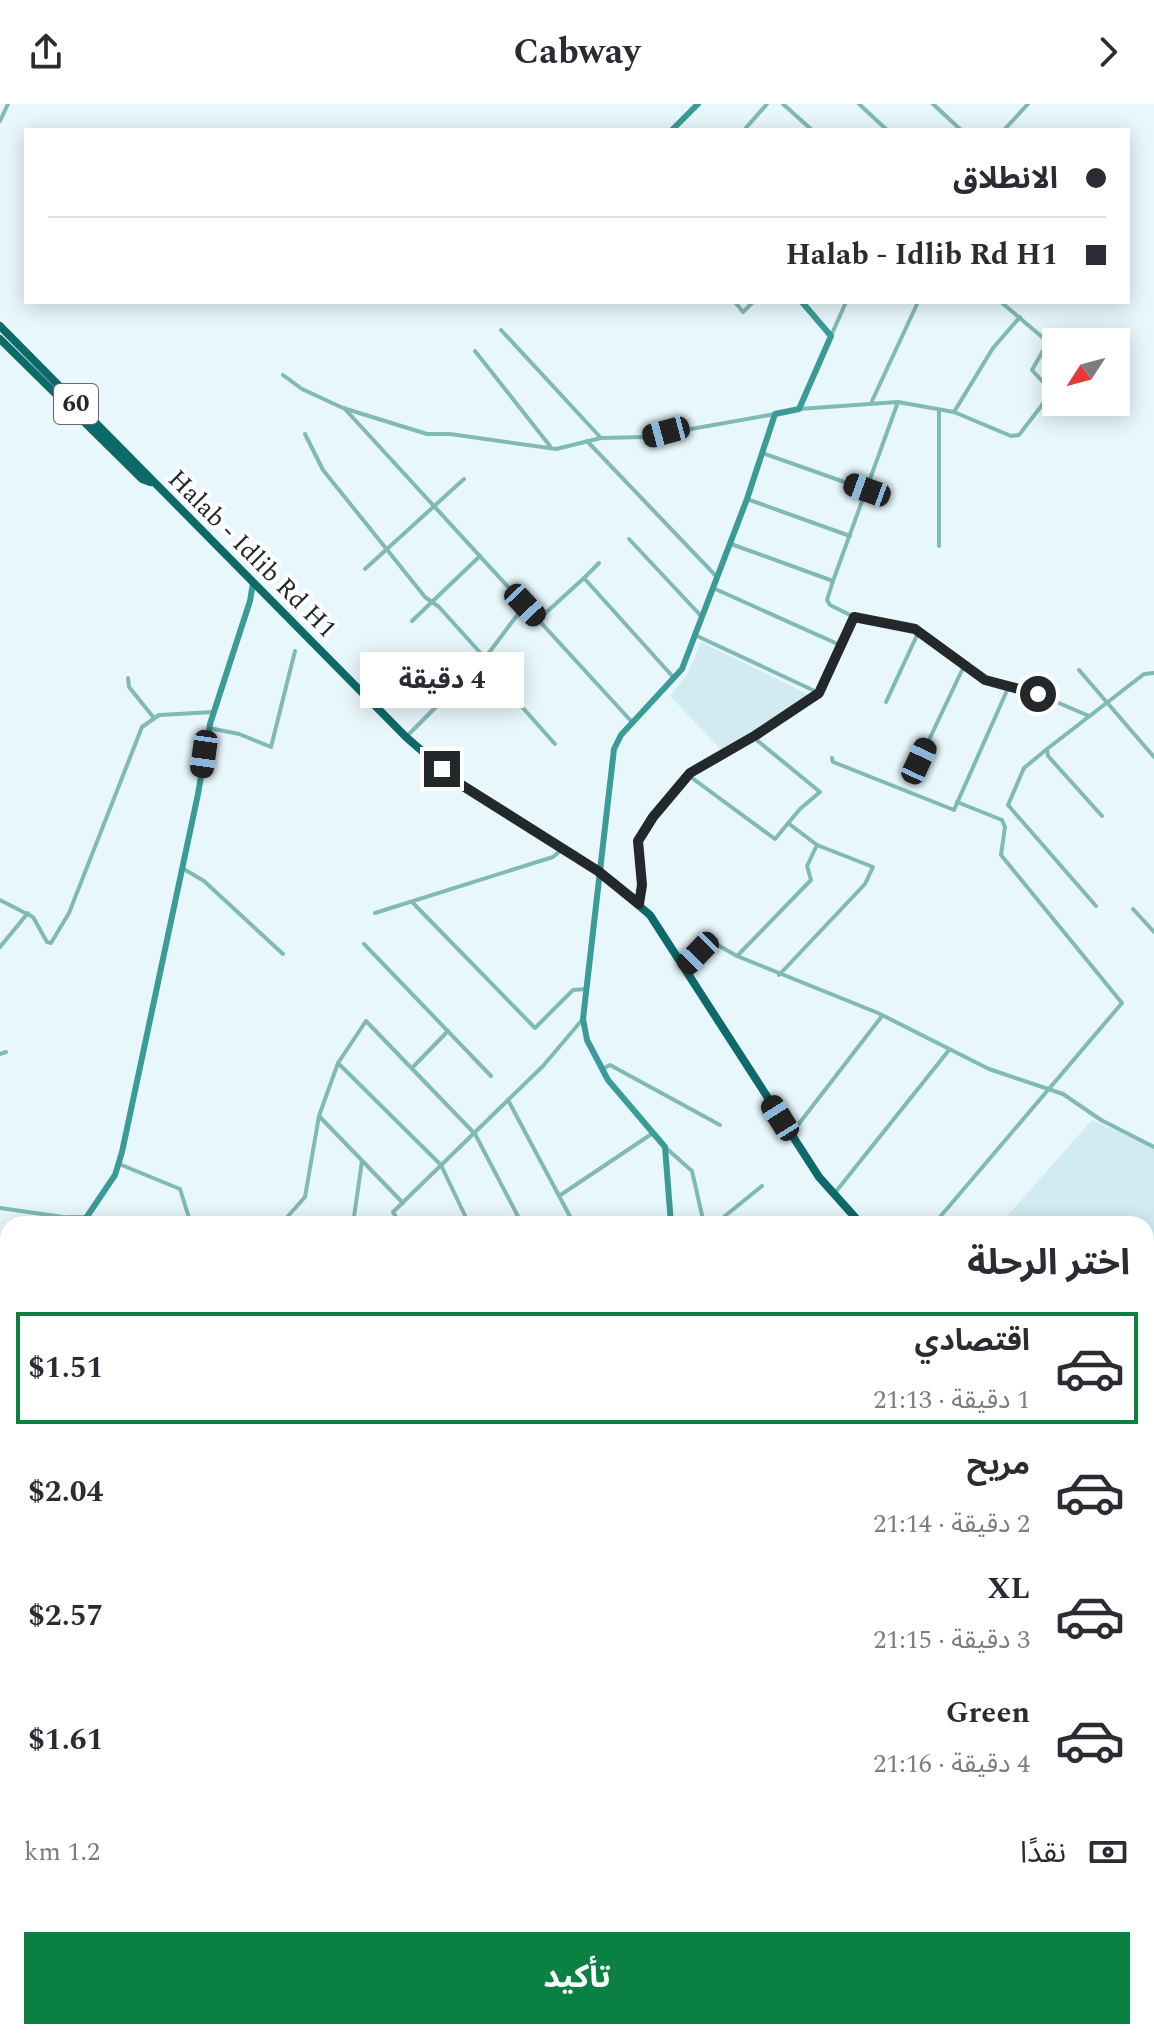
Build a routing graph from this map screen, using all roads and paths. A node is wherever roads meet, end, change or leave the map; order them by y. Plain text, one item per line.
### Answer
1 (8, 104) edge
2 (698, 104) edge
3 (767, 104) edge
4 (783, 104) edge
5 (859, 104) edge
6 (933, 104) edge
7 (1028, 104) edge
8 (0, 121) edge
9 (674, 128) edge
10 (746, 128) edge
11 (810, 128) edge
12 (885, 128) edge
13 (959, 128) edge
14 (1006, 128) edge
15 (737, 304) edge
16 (751, 304) edge
17 (804, 304) edge
18 (845, 304) edge
19 (917, 304) edge
20 (1004, 304) edge
21 (1020, 317) junction
22 (0, 326) edge
23 (501, 330) dead end
24 (831, 336) junction
25 (0, 339) edge
26 (475, 351) dead end
27 (37, 375) junction
28 (283, 375) dead end
29 (65, 392) junction
30 (872, 402) junction
31 (898, 402) junction
32 (343, 408) junction
33 (799, 409) junction
34 (939, 411) junction
35 (954, 412) junction
36 (775, 414) junction
37 (305, 434) dead end
38 (601, 438) junction
39 (587, 441) junction
40 (552, 448) junction
41 (762, 453) junction
42 (464, 479) dead end
43 (150, 482) junction
44 (867, 490) junction
45 (747, 499) junction
46 (434, 506) junction
47 (850, 536) junction
48 (629, 539) dead end
49 (731, 544) junction
50 (939, 546) dead end
51 (388, 548) junction
52 (480, 556) junction
53 (599, 563) dead end
54 (365, 569) dead end
55 (584, 578) junction
56 (718, 578) junction
57 (833, 581) junction
58 (253, 583) junction
59 (713, 588) junction
60 (432, 602) junction
61 (525, 605) junction
62 (854, 617) junction
63 (703, 619) junction
64 (538, 620) junction
65 (412, 621) dead end
66 (919, 631) junction
67 (697, 636) junction
68 (840, 645) junction
69 (295, 651) dead end
70 (484, 660) junction
71 (964, 666) junction
72 (1079, 670) dead end
73 (1154, 673) edge
74 (128, 678) dead end
75 (675, 679) junction
76 (1009, 686) junction
77 (453, 690) junction
78 (819, 693) junction
79 (886, 702) dead end
80 (1106, 703) junction
81 (379, 709) junction
82 (214, 712) junction
83 (1089, 716) junction
84 (154, 718) junction
85 (632, 722) junction
86 (209, 728) junction
87 (406, 737) junction
88 (753, 737) junction
89 (555, 744) dead end
90 (1052, 745) junction
91 (1154, 757) edge
92 (832, 758) dead end
93 (919, 761) dead end
94 (688, 775) junction
95 (957, 802) junction
96 (1102, 816) dead end
97 (788, 823) junction
98 (817, 845) junction
99 (563, 848) junction
100 (182, 868) junction
101 (598, 871) junction
102 (0, 900) edge
103 (413, 903) junction
104 (639, 904) junction
105 (1096, 906) dead end
106 (1133, 909) dead end
107 (28, 913) junction
108 (375, 913) dead end
109 (1154, 932) edge
110 (364, 944) dead end
111 (0, 947) edge
112 (283, 954) dead end
113 (737, 956) junction
114 (686, 965) junction
115 (779, 975) junction
116 (586, 989) junction
117 (882, 1016) junction
118 (583, 1019) junction
119 (448, 1031) junction
120 (949, 1050) junction
121 (338, 1063) junction
122 (412, 1068) junction
123 (602, 1069) junction
124 (491, 1076) dead end
125 (1050, 1090) junction
126 (508, 1100) junction
127 (319, 1116) junction
128 (720, 1125) dead end
129 (653, 1133) junction
130 (475, 1134) junction
131 (791, 1134) junction
132 (665, 1147) junction
133 (1154, 1147) edge
134 (362, 1161) junction
135 (119, 1164) junction
136 (441, 1165) junction
137 (762, 1186) dead end
138 (834, 1194) junction
139 (559, 1196) junction
140 (403, 1203) junction
141 (0, 1208) edge
142 (56, 1216) edge
143 (87, 1216) edge
144 (188, 1216) edge
145 (288, 1216) edge
146 (354, 1216) edge
147 (395, 1216) edge
148 (465, 1216) edge
149 (518, 1216) edge
150 (570, 1216) edge
151 (670, 1216) edge
152 (702, 1216) edge
153 (725, 1216) edge
154 (854, 1216) edge
155 (941, 1216) edge

1 - 8 street
2 - 9 street
3 - 10 street
4 - 11 street
5 - 12 street
6 - 13 street
7 - 14 street
15 - 16 street
17 - 24 street
18 - 24 street
19 - 30 street
20 - 21 street
21 - 35 street
21 - 35 street
22 - 29 highway, Halab - Idlib Rd H1 / 60
23 - 38 street
24 - 33 street
25 - 27 highway, 60
26 - 40 street
27 - 29 highway
27 - 43 highway, 60
28 - 32 street
29 - 43 highway, Halab - Idlib Rd H1 / 60
30 - 31 street
30 - 33 street
31 - 34 street
31 - 44 street
32 - 40 street
32 - 46 street
33 - 36 street
34 - 35 street
34 - 50 street
36 - 38 street
36 - 41 street
37 - 51 street
38 - 39 street
39 - 40 street
39 - 56 street
41 - 44 street
41 - 45 street
42 - 46 street
43 - 58 highway, Halab - Idlib Rd H1 / 60
44 - 47 street
45 - 47 street
45 - 49 street
46 - 51 street
46 - 52 street
47 - 57 street
48 - 63 street
49 - 56 street
49 - 57 street
51 - 54 street
51 - 60 street
52 - 60 street
52 - 61 street
53 - 55 street
55 - 64 street
55 - 75 street
56 - 59 street
57 - 62 street
58 - 81 highway, Halab - Idlib Rd H1 / 60
58 - 82 street
59 - 63 street
59 - 68 street
60 - 65 street
60 - 70 street
61 - 64 street
61 - 70 street
62 - 66 street
62 - 68 street
63 - 67 street
64 - 85 street
66 - 71 street
66 - 79 street
67 - 75 street
67 - 78 street
68 - 78 street
69 - 86 street
70 - 77 street
70 - 89 street
71 - 76 street
71 - 93 street
72 - 80 street
73 - 80 street
74 - 84 street
75 - 85 street
76 - 83 street
76 - 95 street
77 - 81 street
77 - 87 street
78 - 88 street
80 - 83 street
80 - 91 street
81 - 87 highway, Halab - Idlib Rd H1 / 60
82 - 84 street
82 - 86 street
83 - 90 street
84 - 107 street
85 - 101 street
86 - 100 street
87 - 99 highway, Halab - Idlib Rd H1 / 60
88 - 94 street
88 - 97 street
90 - 96 street
90 - 105 street
92 - 95 street
94 - 97 street
94 - 104 street
95 - 125 street
97 - 98 street
98 - 113 street
98 - 115 street
99 - 101 highway, Halab - Idlib Rd H1 / 60
99 - 103 street
100 - 112 street
100 - 135 street
101 - 104 highway, Halab - Idlib Rd H1 / 60
101 - 116 street
102 - 107 street
103 - 108 street
103 - 116 street
104 - 114 highway, Halab - Idlib Rd H1 / 60
106 - 109 street
107 - 111 street
110 - 119 street
113 - 114 street
113 - 115 street
114 - 131 highway, Halab - Idlib Rd H1 / 60
115 - 117 street
116 - 118 street
117 - 120 street
117 - 131 street
118 - 123 street
118 - 126 street
119 - 122 street
119 - 124 street
120 - 125 street
120 - 138 street
121 - 122 street
121 - 127 street
121 - 136 street
122 - 130 street
123 - 128 street
123 - 129 street
125 - 133 street
125 - 155 street
126 - 130 street
126 - 139 street
127 - 134 street
127 - 145 street
129 - 132 street
129 - 139 street
130 - 136 street
130 - 149 street
131 - 138 highway, Halab - Idlib Rd H1 / 60
132 - 151 street
132 - 152 street
134 - 140 street
134 - 146 street
135 - 143 street
135 - 144 street
136 - 140 street
136 - 148 street
137 - 153 street
138 - 154 highway, Halab - Idlib Rd H1 / 60
139 - 150 street
140 - 147 street
141 - 142 street

